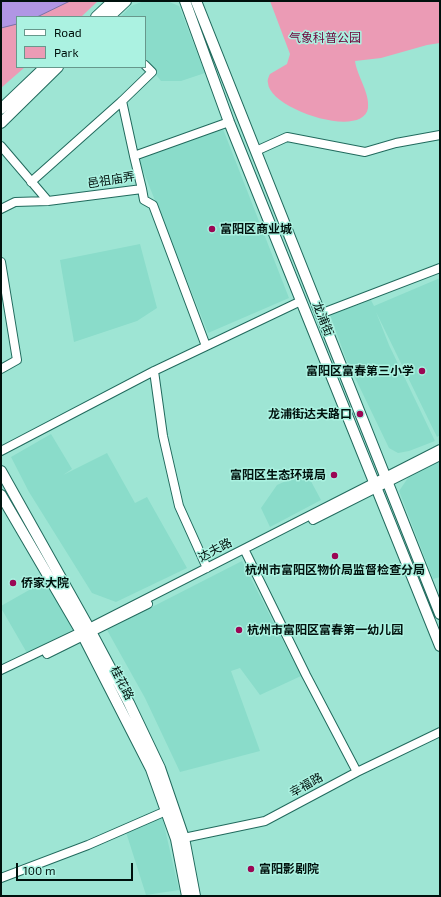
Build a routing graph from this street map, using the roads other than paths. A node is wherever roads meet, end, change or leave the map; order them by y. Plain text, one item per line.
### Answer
1 (113, 1) edge
2 (126, 1) edge
3 (188, 1) edge
4 (97, 16) edge
5 (110, 16) edge
6 (146, 66) edge
7 (44, 68) edge
8 (57, 68) edge
9 (122, 101) junction
10 (1, 109) edge
11 (229, 122) junction
12 (1, 123) edge
13 (440, 135) edge
14 (1, 146) edge
15 (256, 151) junction
16 (134, 156) junction
17 (31, 182) junction
18 (142, 189) junction
19 (48, 201) junction
20 (1, 209) edge
21 (1, 262) edge
22 (440, 268) edge
23 (301, 301) junction
24 (320, 314) junction
25 (206, 346) junction
26 (1, 369) edge
27 (154, 371) junction
28 (440, 449) edge
29 (1, 451) edge
30 (440, 456) edge
31 (1, 472) edge
32 (387, 480) junction
33 (376, 485) junction
34 (1, 495) edge
35 (246, 553) junction
36 (207, 568) junction
37 (440, 614) edge
38 (87, 632) junction
39 (440, 646) edge
40 (1, 670) edge
41 (1, 675) edge
42 (440, 732) edge
43 (357, 772) junction
44 (166, 811) junction
45 (180, 838) junction
46 (1, 878) edge
47 (187, 896) edge
48 (195, 896) edge

1 - 4 main road
2 - 5 main road
3 - 11 main road, 龙浦街
3 - 15 main road, 龙浦街
6 - 9 street
7 - 10 main road
8 - 12 main road
9 - 16 street
9 - 17 street
11 - 16 street, 邑祖庙弄
11 - 23 main road, 龙浦街
13 - 15 street
14 - 17 street
15 - 24 main road, 龙浦街
16 - 18 street, 邑祖庙弄
17 - 19 street
18 - 19 street, 邑祖庙弄
18 - 25 street
19 - 20 street, 邑祖庙弄
21 - 26 street
22 - 24 street
23 - 25 street
23 - 33 main road, 龙浦街
24 - 32 main road, 龙浦街
25 - 27 street
27 - 29 street
27 - 36 street
28 - 32 street, 达夫路
30 - 32 street, 达夫路
31 - 38 main road
32 - 33 street, 达夫路
32 - 37 main road, 龙浦街
33 - 35 street, 达夫路
33 - 36 street, 达夫路
33 - 39 main road, 龙浦街
34 - 38 main road, 桂花路
35 - 38 street, 达夫路
35 - 43 street
36 - 38 street, 达夫路
38 - 40 street, 达夫路
38 - 41 street, 达夫路
38 - 44 main road, 桂花路
38 - 45 main road
42 - 43 street, 幸福路
43 - 45 street, 幸福路
44 - 45 main road, 桂花路
44 - 46 street
45 - 47 main road, 桂花路
45 - 48 main road

